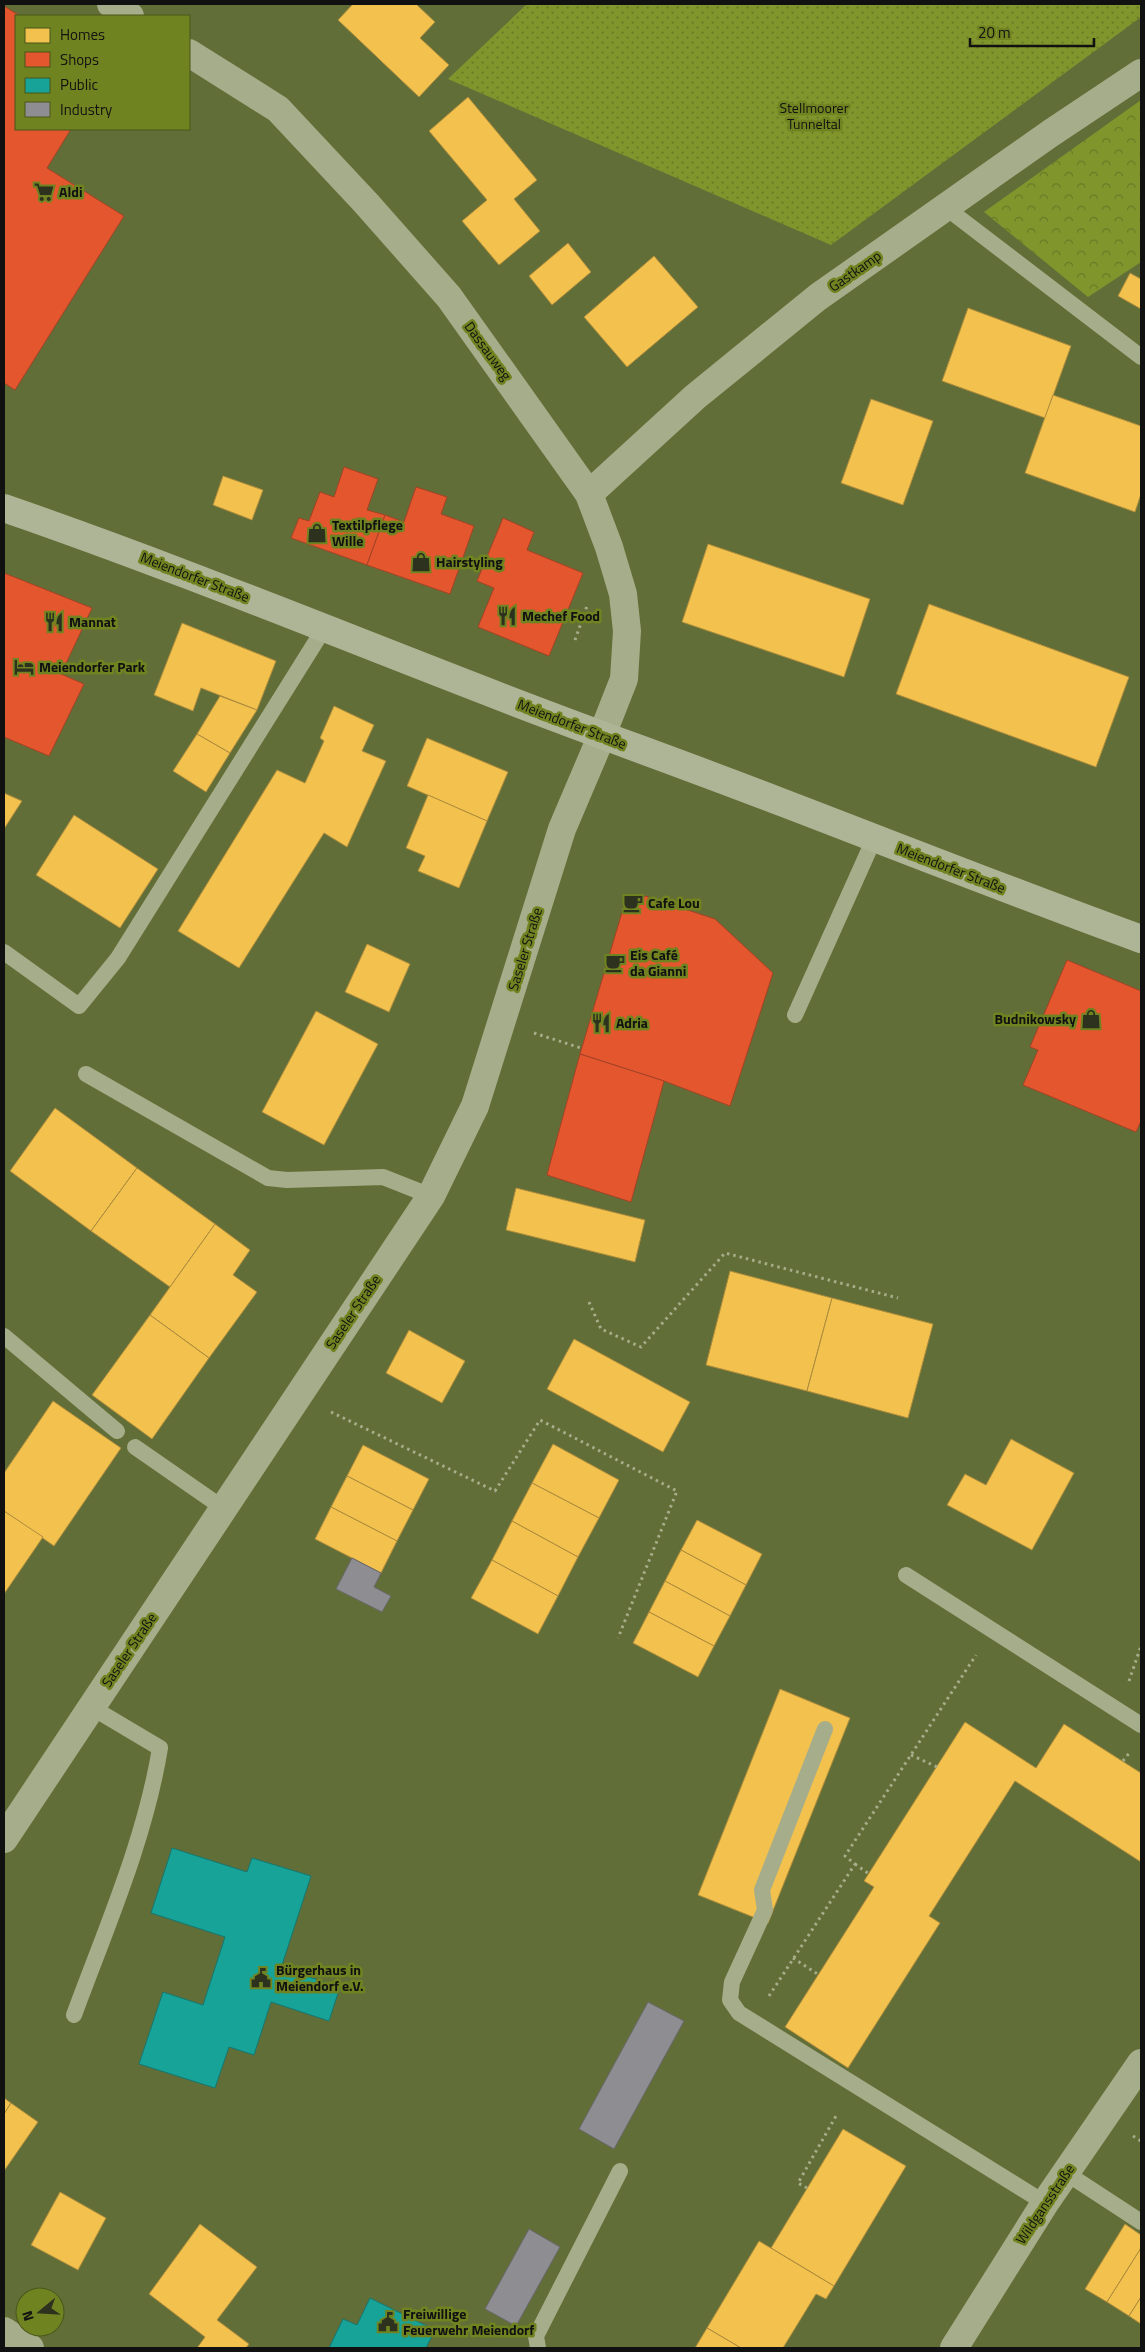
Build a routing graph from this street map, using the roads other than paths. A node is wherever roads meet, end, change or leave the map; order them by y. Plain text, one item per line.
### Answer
1 (111, 4) edge
2 (128, 15) edge
3 (190, 54) edge
4 (1141, 73) edge
5 (945, 207) junction
6 (1141, 357) edge
7 (589, 494) junction
8 (4, 508) edge
9 (325, 627) junction
10 (602, 735) junction
11 (874, 839) junction
12 (1141, 939) edge
13 (4, 952) edge
14 (795, 1015) dead end
15 (86, 1074) dead end
16 (431, 1196) junction
17 (4, 1336) edge
18 (117, 1431) dead end
19 (135, 1447) dead end
20 (223, 1508) junction
21 (906, 1575) dead end
22 (91, 1707) junction
23 (1141, 1725) edge
24 (825, 1729) dead end
25 (4, 1839) edge
26 (74, 2015) dead end
27 (1141, 2064) edge
28 (620, 2171) dead end
29 (1066, 2173) junction
30 (1045, 2203) junction
31 (1141, 2222) edge
32 (4, 2331) edge
33 (30, 2348) edge
34 (538, 2348) edge
35 (954, 2348) edge

1 - 2 street
3 - 7 street, Dassauweg
4 - 5 street, Gastkamp
5 - 6 lane
5 - 7 street, Gastkamp
7 - 10 street, Dassauweg
8 - 9 main road, Meiendorfer Straße
9 - 10 main road, Meiendorfer Straße
9 - 13 lane
10 - 11 main road, Meiendorfer Straße
10 - 16 street, Saseler Straße
11 - 12 main road, Meiendorfer Straße
11 - 14 lane
15 - 16 lane
16 - 20 street, Saseler Straße
17 - 18 lane
19 - 20 lane
20 - 22 street, Saseler Straße
21 - 23 lane
22 - 25 street, Saseler Straße
22 - 26 lane
24 - 30 lane
27 - 29 street, Wildgansstraße
28 - 34 lane
29 - 30 street, Wildgansstraße
29 - 31 lane
30 - 35 street, Wildgansstraße
32 - 33 street

